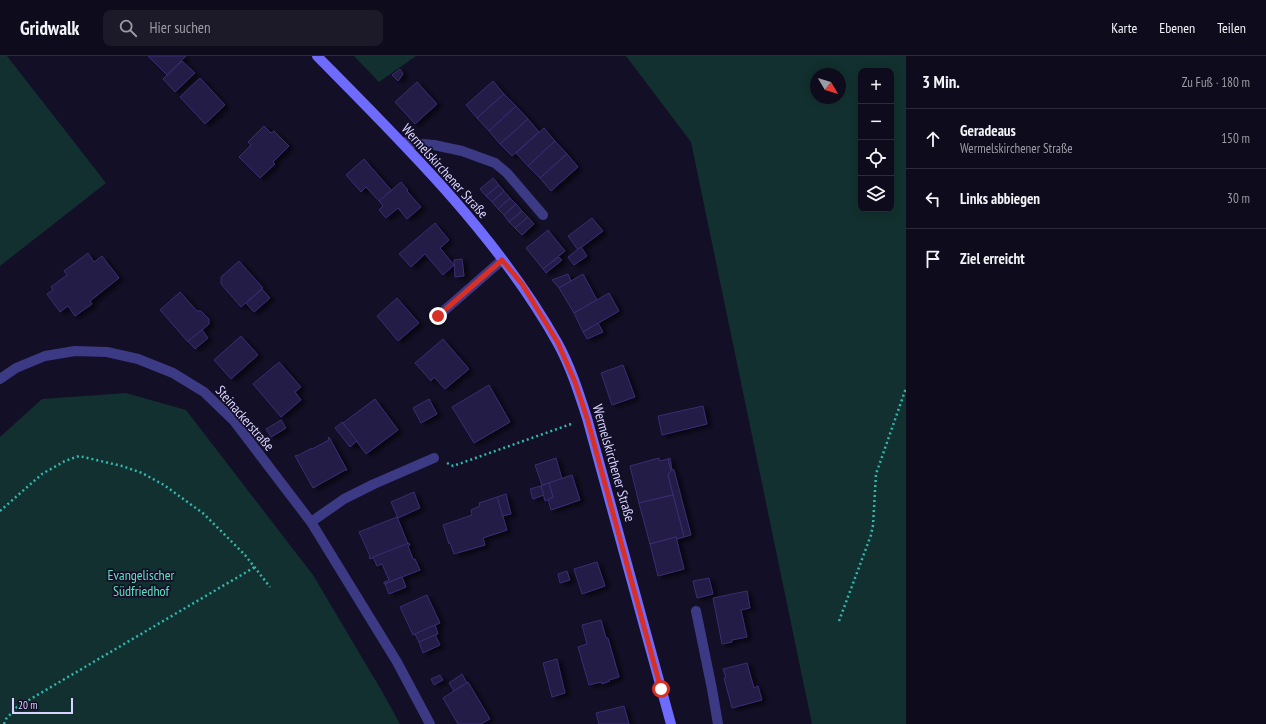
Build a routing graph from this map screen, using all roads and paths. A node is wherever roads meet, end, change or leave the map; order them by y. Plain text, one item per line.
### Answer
1 (317, 56) edge
2 (401, 142) junction
3 (543, 215) dead end
4 (502, 260) junction
5 (438, 316) dead end
6 (0, 379) edge
7 (906, 388) edge
8 (568, 425) dead end
9 (434, 458) dead end
10 (466, 461) dead end
11 (0, 511) edge
12 (311, 522) junction
13 (255, 567) junction
14 (270, 587) dead end
15 (696, 610) dead end
16 (839, 621) dead end
17 (4, 724) edge
18 (430, 724) edge
19 (671, 724) edge
20 (718, 724) edge

1 - 2 main road, Wermelskirchener Straße
2 - 3 street
2 - 4 main road, Wermelskirchener Straße
4 - 5 street
4 - 19 main road, Wermelskirchener Straße
6 - 12 street, Steinackerstraße
7 - 16 path
8 - 10 path
9 - 12 street
11 - 13 path
12 - 18 street, Steinackerstraße
13 - 14 path
13 - 17 path
15 - 20 street

